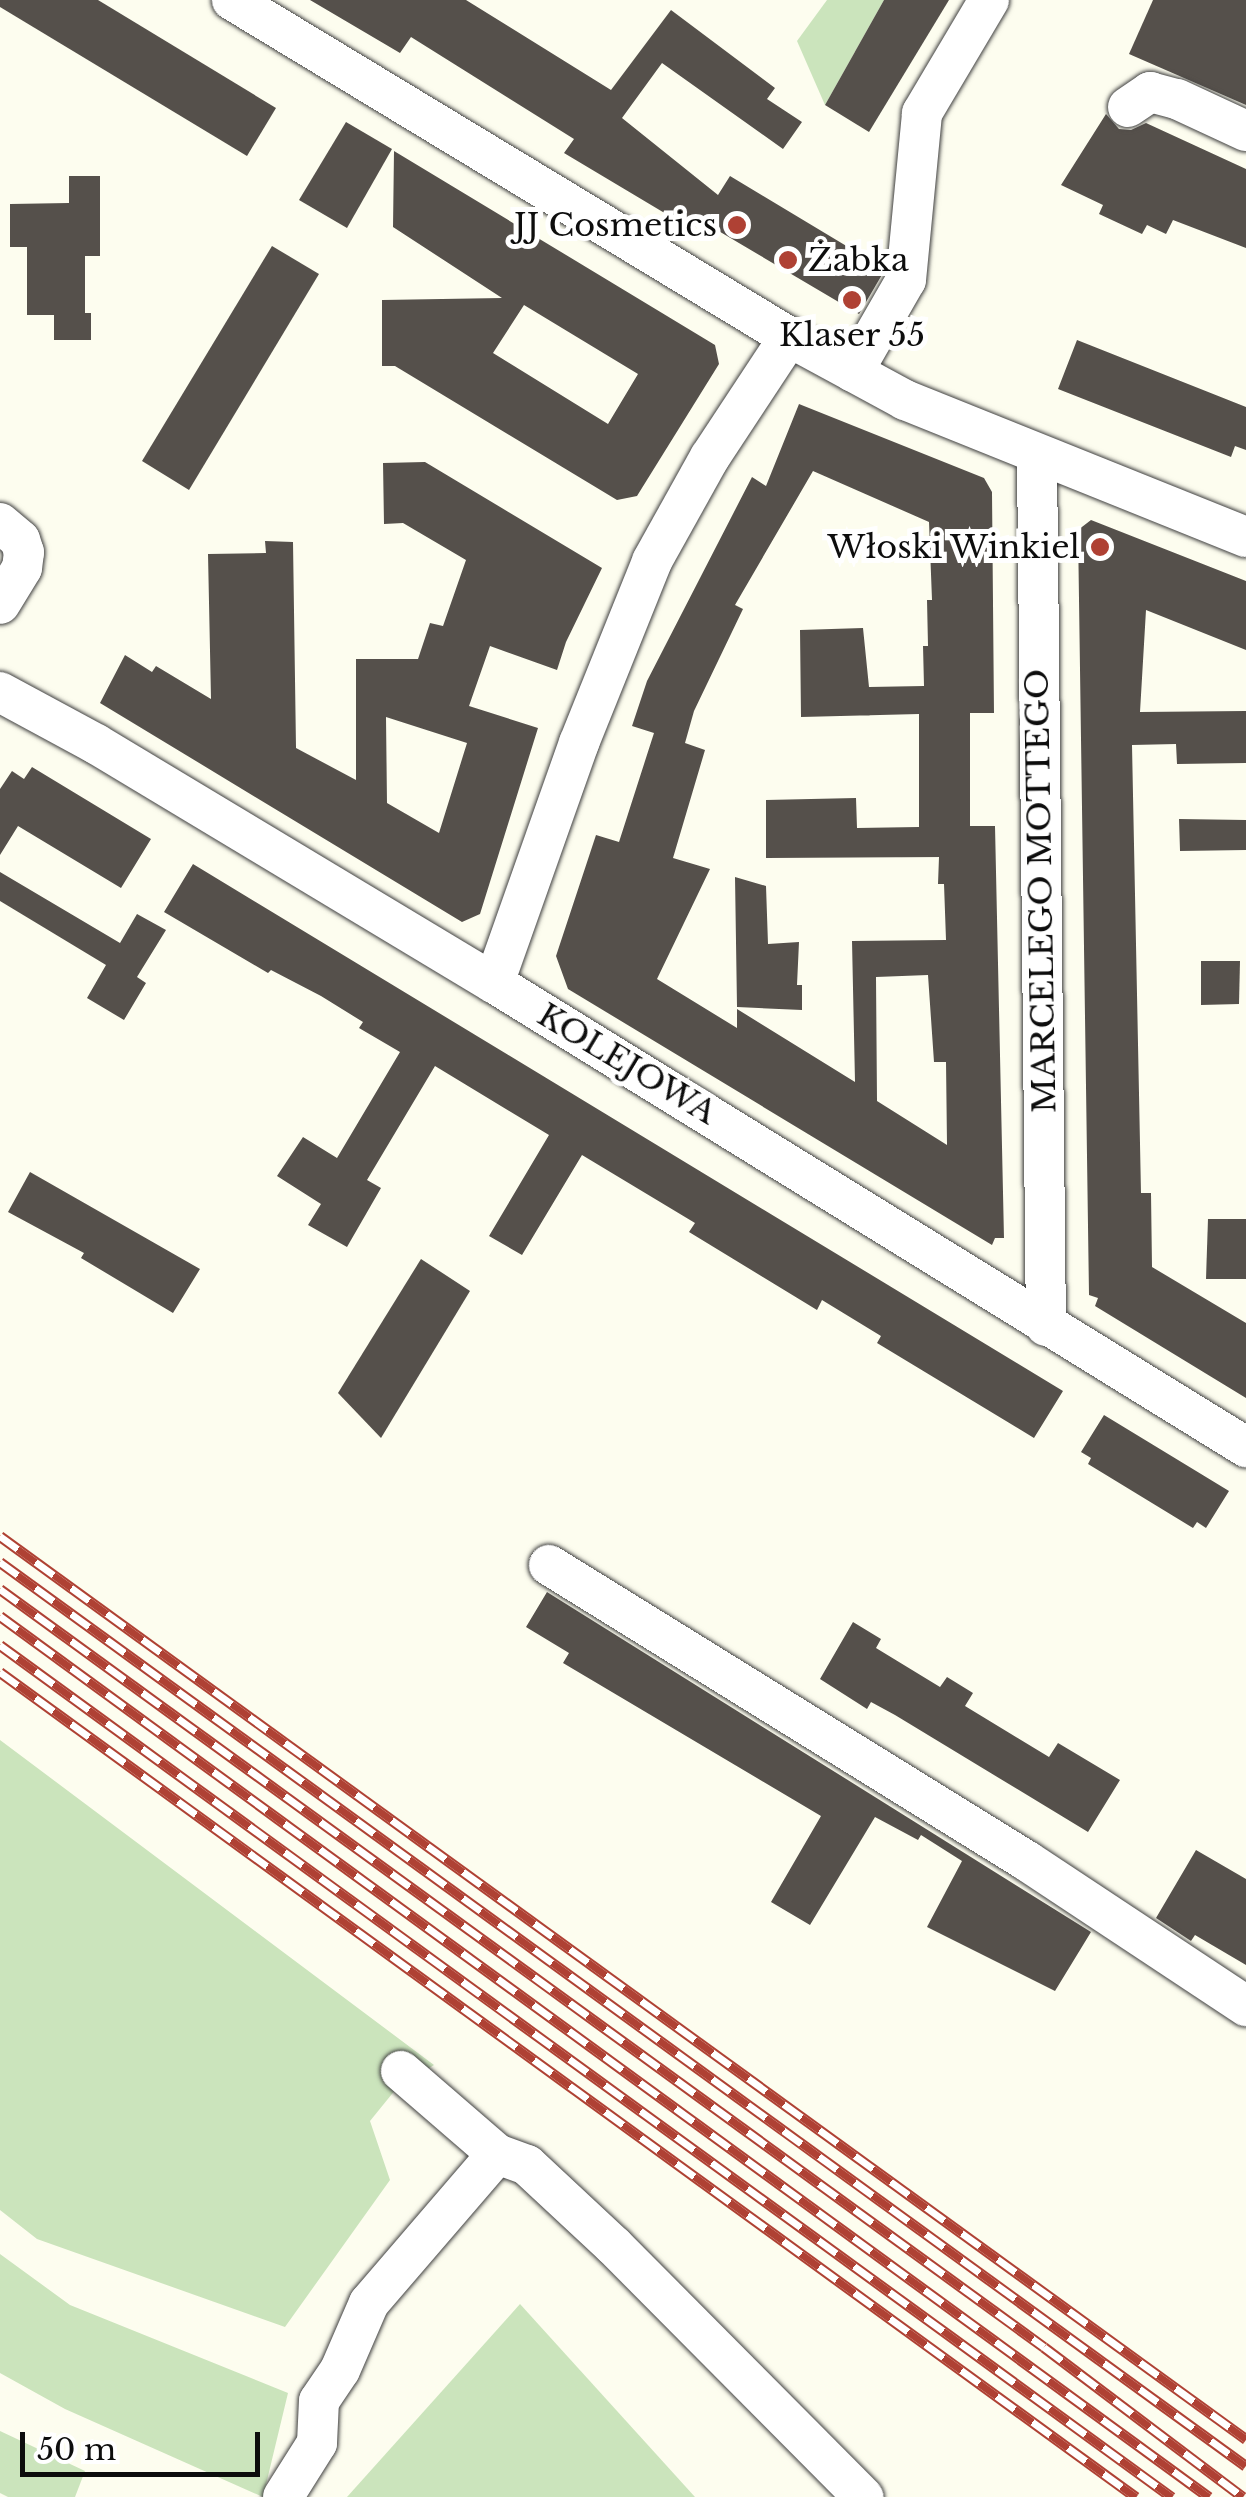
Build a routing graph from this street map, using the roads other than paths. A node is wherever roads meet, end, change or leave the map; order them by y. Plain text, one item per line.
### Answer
1 (232, 0) edge
2 (989, 0) edge
3 (1128, 107) dead end
4 (1246, 131) edge
5 (789, 337) junction
6 (853, 372) junction
7 (1037, 456) junction
8 (0, 523) edge
9 (1246, 537) edge
10 (0, 604) edge
11 (0, 692) edge
12 (494, 983) junction
13 (1046, 1326) junction
14 (1246, 1448) edge
15 (548, 1565) dead end
16 (1246, 2006) edge
17 (401, 2071) dead end
18 (497, 2154) junction
19 (284, 2497) edge
20 (863, 2497) edge

1 - 5 street
2 - 6 street
3 - 4 street
5 - 6 street
5 - 12 street
6 - 7 street
7 - 9 street
7 - 13 street, MARCELEGO MOTTEGO
8 - 10 street
11 - 12 street, KOLEJOWA
12 - 13 street, KOLEJOWA
13 - 14 street, KOLEJOWA
15 - 16 street
17 - 18 street
18 - 19 street
18 - 20 street

